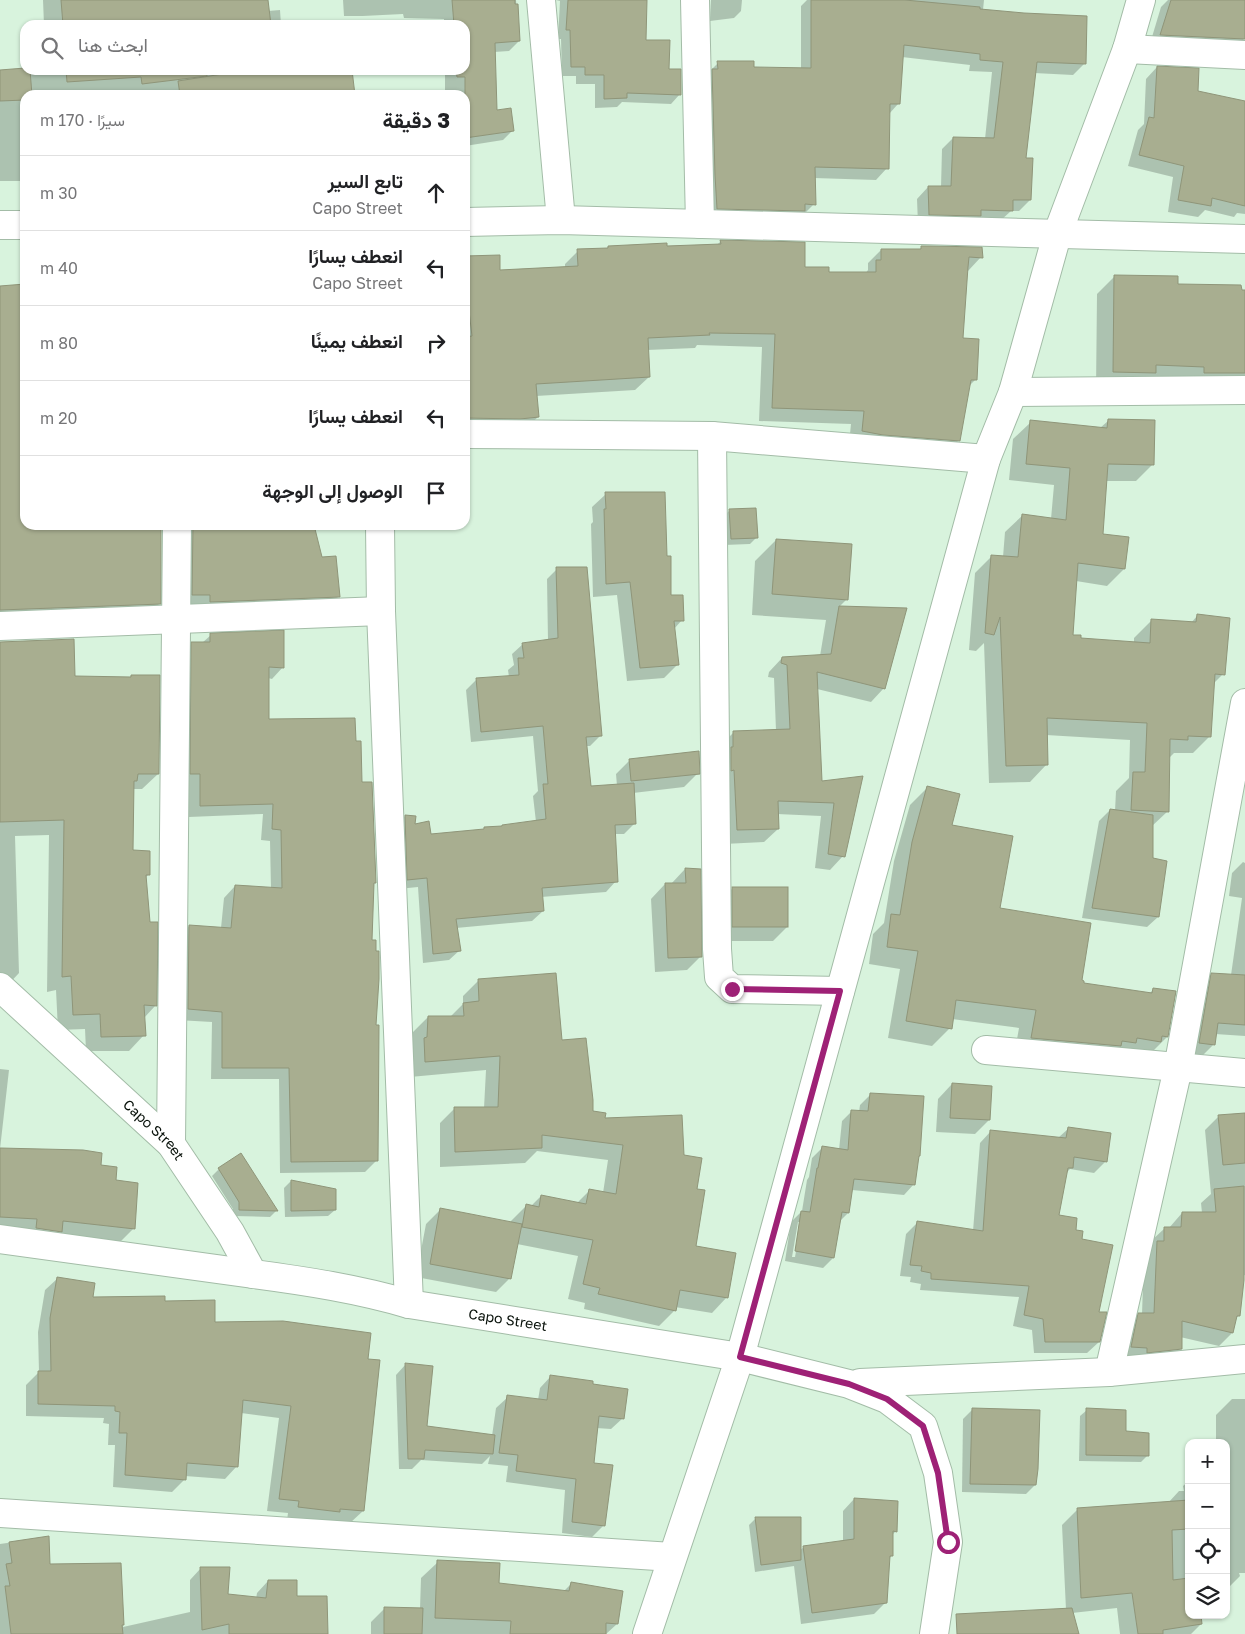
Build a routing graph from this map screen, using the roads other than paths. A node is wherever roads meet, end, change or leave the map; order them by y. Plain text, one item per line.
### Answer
1 (541, 0) edge
2 (696, 0) edge
3 (1141, 0) edge
4 (1126, 49) junction
5 (1245, 55) edge
6 (561, 220) junction
7 (470, 222) edge
8 (700, 224) junction
9 (0, 225) edge
10 (20, 225) edge
11 (1057, 235) junction
12 (1245, 239) edge
13 (1245, 390) edge
14 (1014, 392) junction
15 (470, 434) edge
16 (712, 436) junction
17 (986, 459) junction
18 (177, 530) edge
19 (380, 530) edge
20 (381, 611) junction
21 (175, 618) junction
22 (0, 626) edge
23 (1245, 703) edge
24 (1242, 738) edge
25 (0, 987) edge
26 (840, 991) junction
27 (986, 1050) dead end
28 (1178, 1068) junction
29 (1245, 1073) edge
30 (171, 1144) junction
31 (0, 1239) edge
32 (253, 1274) junction
33 (409, 1304) junction
34 (740, 1357) junction
35 (1245, 1360) edge
36 (1109, 1372) junction
37 (849, 1384) junction
38 (0, 1513) edge
39 (672, 1557) junction
40 (647, 1634) edge
41 (934, 1634) edge

1 - 6 street
2 - 8 street
3 - 4 street
4 - 5 street
4 - 11 street
6 - 7 street
6 - 8 street
8 - 11 street
9 - 10 street
11 - 12 street
11 - 14 street
13 - 14 street
14 - 17 street
15 - 16 street
16 - 17 street
16 - 26 street
17 - 26 street
18 - 21 street
19 - 20 street
20 - 21 street
20 - 33 street
21 - 22 street
21 - 30 street
23 - 24 street
24 - 28 street
25 - 30 street, Capo Street
26 - 34 street
27 - 28 street
28 - 29 street
28 - 36 street
30 - 32 street, Capo Street
31 - 32 street
32 - 33 street, Capo Street
33 - 34 street, Capo Street
34 - 37 street, Capo Street
34 - 39 street
35 - 36 street
36 - 37 street
37 - 41 street, Capo Street
38 - 39 street
39 - 40 street

